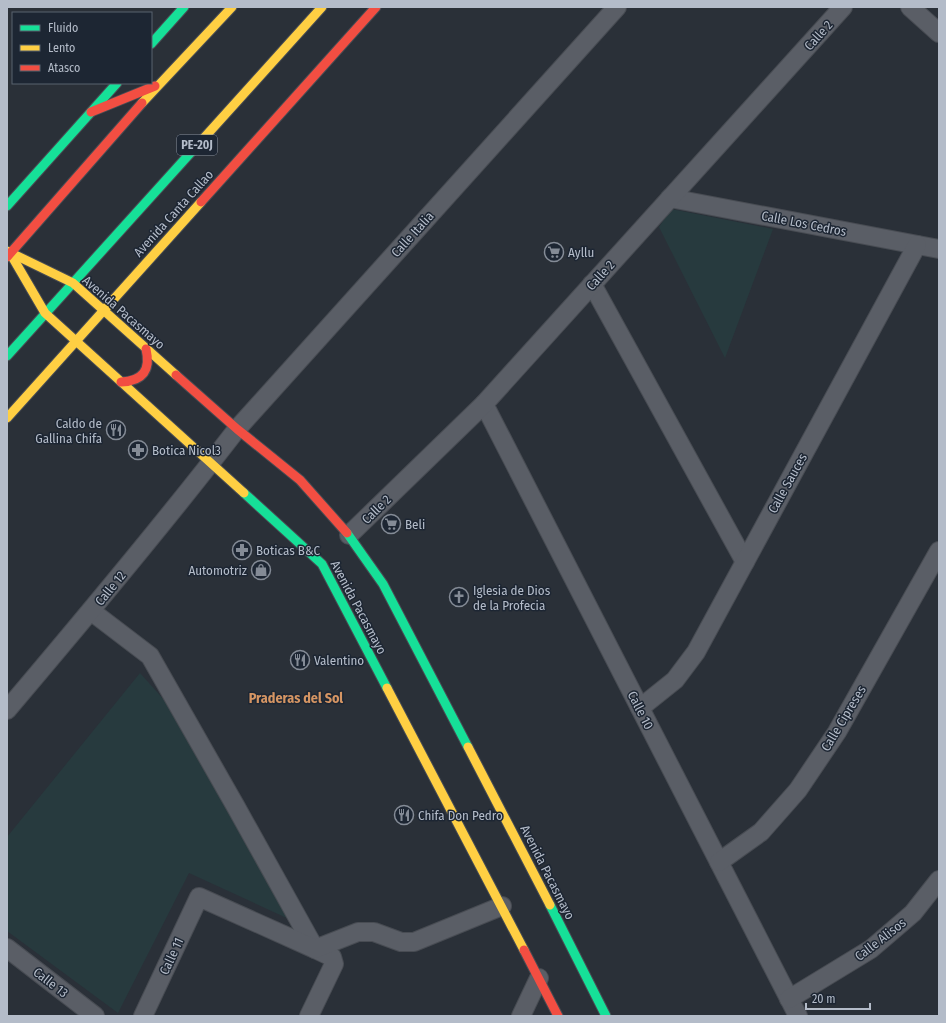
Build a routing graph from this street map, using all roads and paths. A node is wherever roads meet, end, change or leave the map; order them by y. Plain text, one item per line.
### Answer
1 (184, 7) edge
2 (232, 7) edge
3 (322, 7) edge
4 (376, 7) edge
5 (617, 7) edge
6 (843, 7) edge
7 (910, 7) edge
8 (939, 33) edge
9 (152, 43) edge
10 (116, 84) edge
11 (160, 84) junction
12 (91, 112) junction
13 (670, 198) junction
14 (7, 206) edge
15 (917, 244) junction
16 (939, 249) edge
17 (8, 254) edge
18 (73, 283) junction
19 (592, 284) junction
20 (103, 311) junction
21 (45, 313) junction
22 (76, 341) junction
23 (146, 349) junction
24 (7, 356) edge
25 (121, 382) junction
26 (484, 404) junction
27 (7, 418) edge
28 (237, 429) junction
29 (211, 463) junction
30 (349, 535) junction
31 (939, 551) edge
32 (745, 562) junction
33 (91, 611) junction
34 (640, 708) junction
35 (7, 710) edge
36 (719, 862) junction
37 (939, 880) edge
38 (502, 906) junction
39 (7, 948) edge
40 (315, 949) junction
41 (539, 978) junction
42 (789, 999) junction
43 (95, 1016) edge
44 (143, 1016) edge
45 (309, 1016) edge
46 (521, 1016) edge
47 (558, 1016) edge
48 (606, 1016) edge
49 (798, 1016) edge

1 - 9 main road
2 - 11 main road
3 - 18 main road, PE-20J
4 - 20 main road, Avenida Canta Callao
5 - 28 street, Calle Italia
6 - 13 street, Calle 2
7 - 8 street
10 - 12 main road
11 - 12 main road
11 - 17 main road
12 - 14 main road
13 - 15 street, Calle Los Cedros
13 - 19 street, Calle 2
15 - 16 street, Calle Los Cedros
15 - 32 street, Calle Sauces
17 - 18 main road, Avenida Pacasmayo
17 - 21 main road, Avenida Pacasmayo
18 - 20 main road, Avenida Pacasmayo
18 - 21 main road, PE-20J
19 - 26 street, Calle 2
19 - 32 street
20 - 22 main road, Avenida Canta Callao
20 - 23 main road, Avenida Pacasmayo
21 - 22 main road, Avenida Pacasmayo
21 - 24 main road, PE-20J
22 - 25 main road, Avenida Pacasmayo
22 - 27 main road, Avenida Canta Callao
23 - 25 main road
23 - 28 main road, Avenida Pacasmayo
25 - 29 main road, Avenida Pacasmayo
26 - 30 street, Calle 2
26 - 34 street, Calle 10
28 - 29 street, Calle Italia
28 - 30 main road, Avenida Pacasmayo
29 - 33 street, Calle 12
29 - 38 main road, Avenida Pacasmayo
30 - 48 main road, Avenida Pacasmayo
31 - 36 street, Calle Cipreses
32 - 34 street, Calle Sauces
33 - 35 street, Calle 12
33 - 40 street
34 - 36 street, Calle 10
36 - 42 street, Calle 10
37 - 42 street, Calle Alisos
38 - 40 street
38 - 41 main road, Avenida Pacasmayo
39 - 43 street, Calle 13
40 - 44 street, Calle 11
40 - 45 street
41 - 46 street
41 - 47 main road, Avenida Pacasmayo
42 - 49 street, Calle 10

